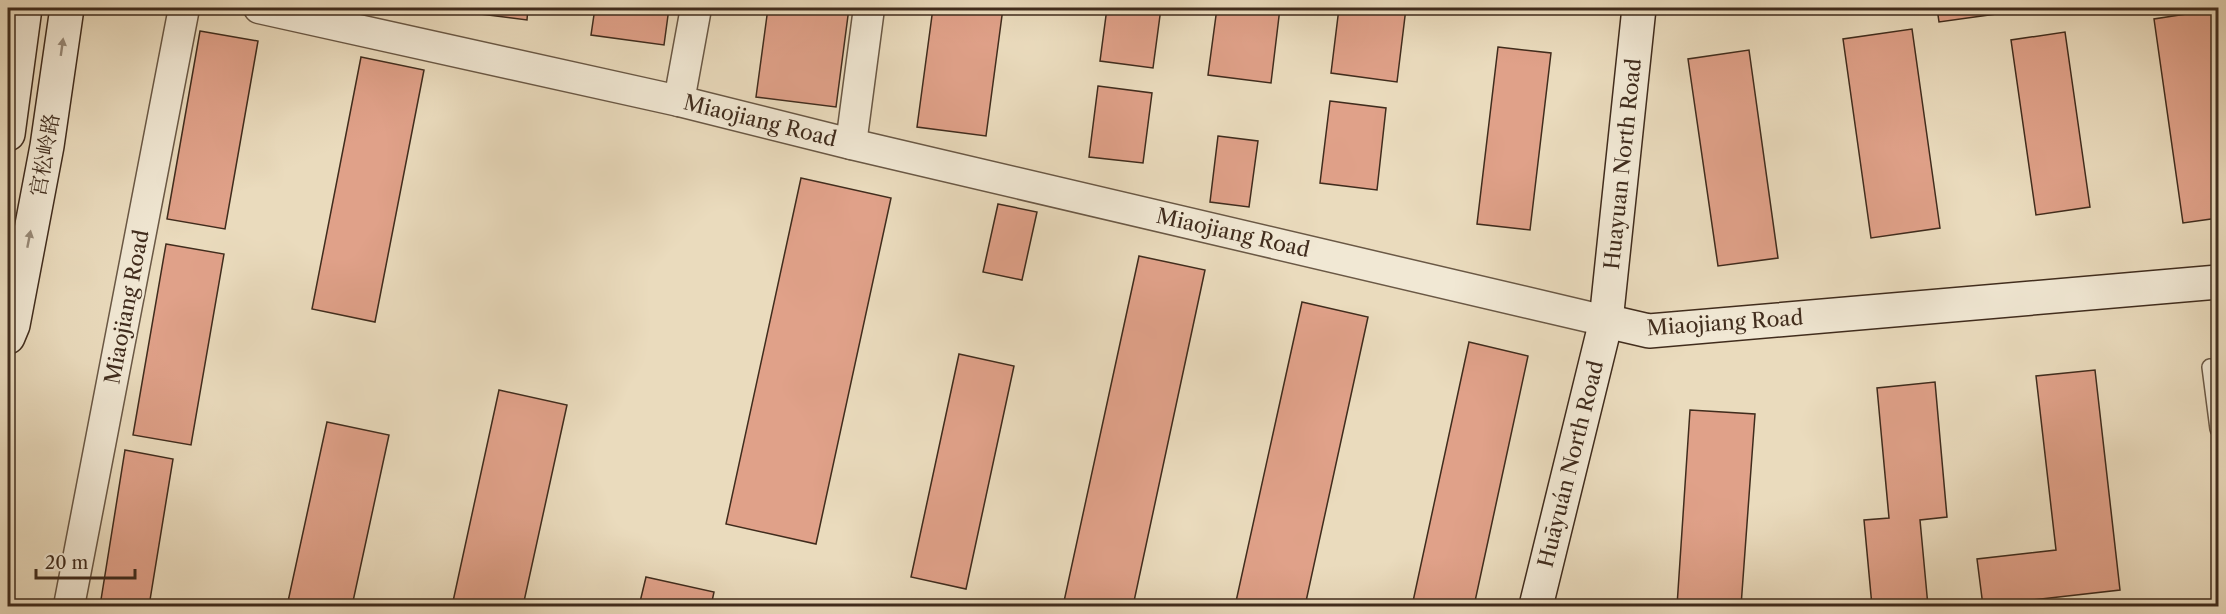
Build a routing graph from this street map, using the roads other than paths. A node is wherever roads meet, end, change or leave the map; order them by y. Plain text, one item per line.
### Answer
1 (25, 8) edge
2 (67, 8) edge
3 (184, 8) edge
4 (259, 8) edge
5 (696, 8) edge
6 (869, 8) edge
7 (1639, 8) edge
8 (679, 101) junction
9 (8, 134) edge
10 (851, 144) junction
11 (2218, 282) edge
12 (1606, 321) junction
13 (8, 337) edge
14 (2210, 367) dead end
15 (2218, 429) edge
16 (69, 606) edge
17 (1536, 606) edge

1 - 9 street
13 -> 2 street, 宫松岭路
3 - 16 street, Miaojiang Road
4 - 8 street, Miaojiang Road
5 - 8 street
6 - 10 street
7 - 12 street, Huayuan North Road
8 - 10 street, Miaojiang Road
10 - 12 street, Miaojiang Road
11 - 12 street, Miaojiang Road
12 - 17 street, Huāyuán North Road
14 - 15 lane

